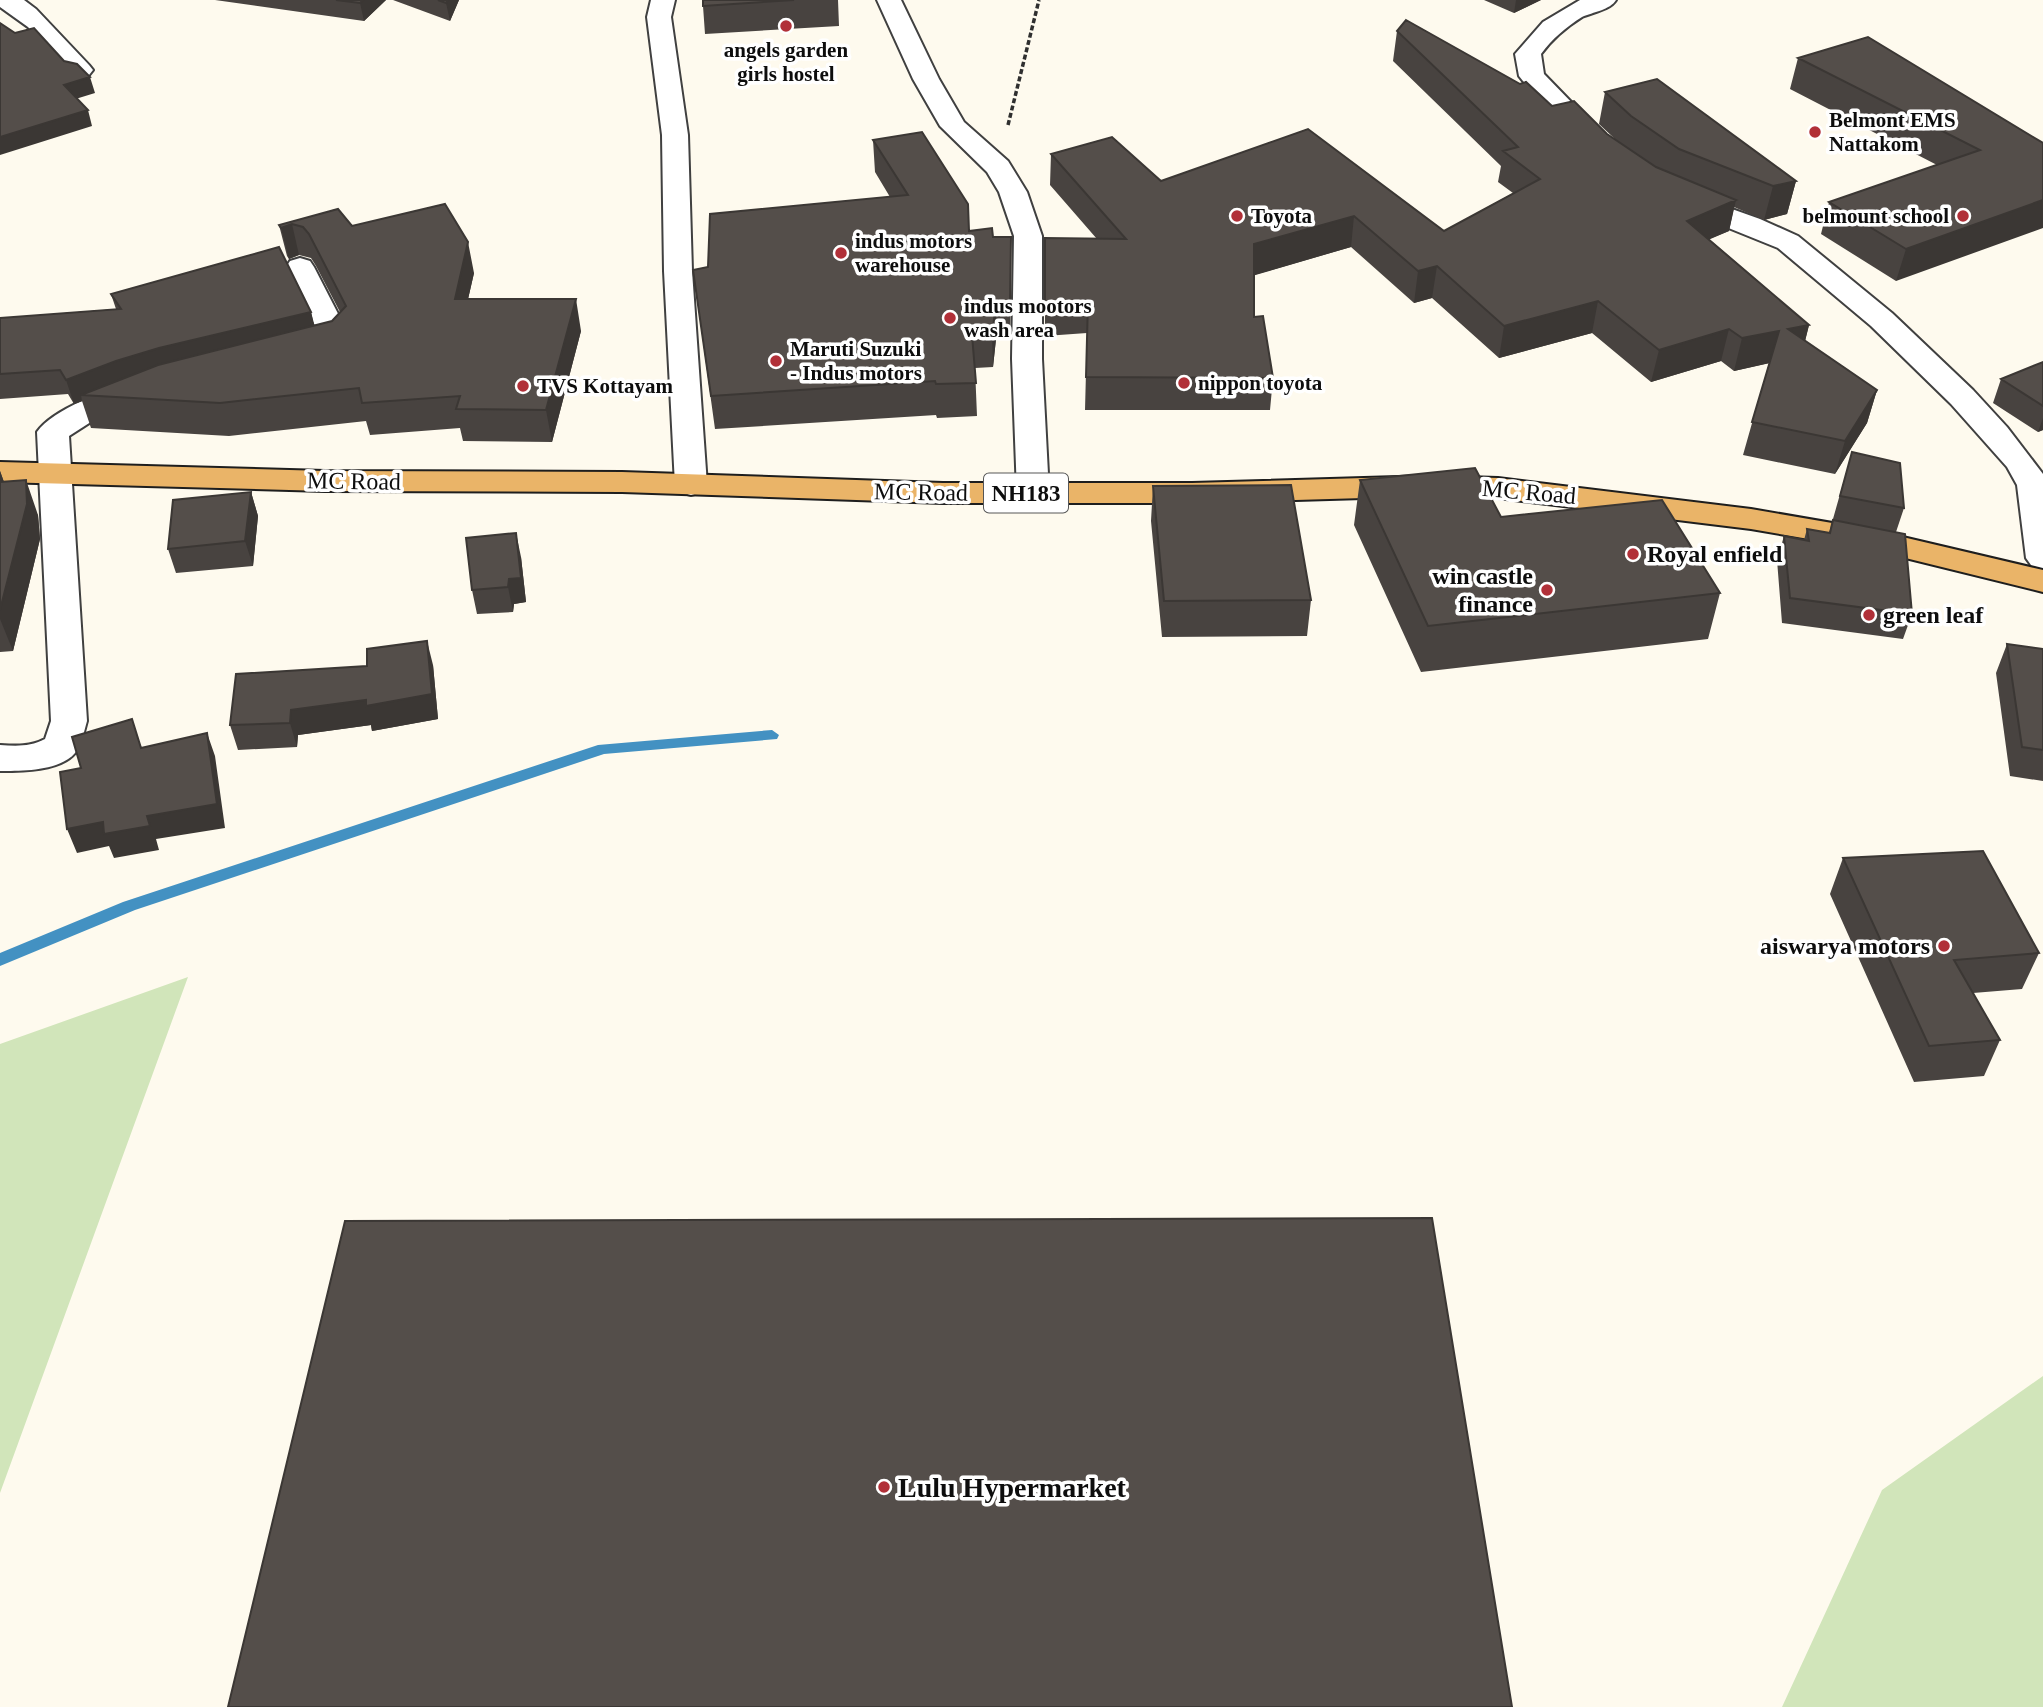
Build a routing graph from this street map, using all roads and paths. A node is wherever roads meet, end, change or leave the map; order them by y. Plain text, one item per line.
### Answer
1 (6, 0) edge
2 (663, 0) edge
3 (889, 0) edge
4 (1039, 0) edge
5 (1587, 2) edge
6 (80, 70) edge
7 (1614, 158) edge
8 (998, 167) junction
9 (1661, 190) edge
10 (300, 267) dead end
11 (274, 358) edge
12 (156, 386) edge
13 (0, 472) edge
14 (57, 475) junction
15 (691, 485) junction
16 (1033, 493) junction
17 (2043, 558) edge
18 (2043, 581) edge
19 (0, 758) edge

1 - 6 street
2 - 15 street
3 - 8 street
4 - 8 path
5 - 7 street
8 - 16 street
9 - 17 street
10 - 11 street
12 - 14 street
13 - 14 highway, MC Road / NH183
14 - 15 highway, MC Road / NH183
14 - 19 street
15 - 16 highway, MC Road / NH183
16 - 18 highway, MC Road / NH183

